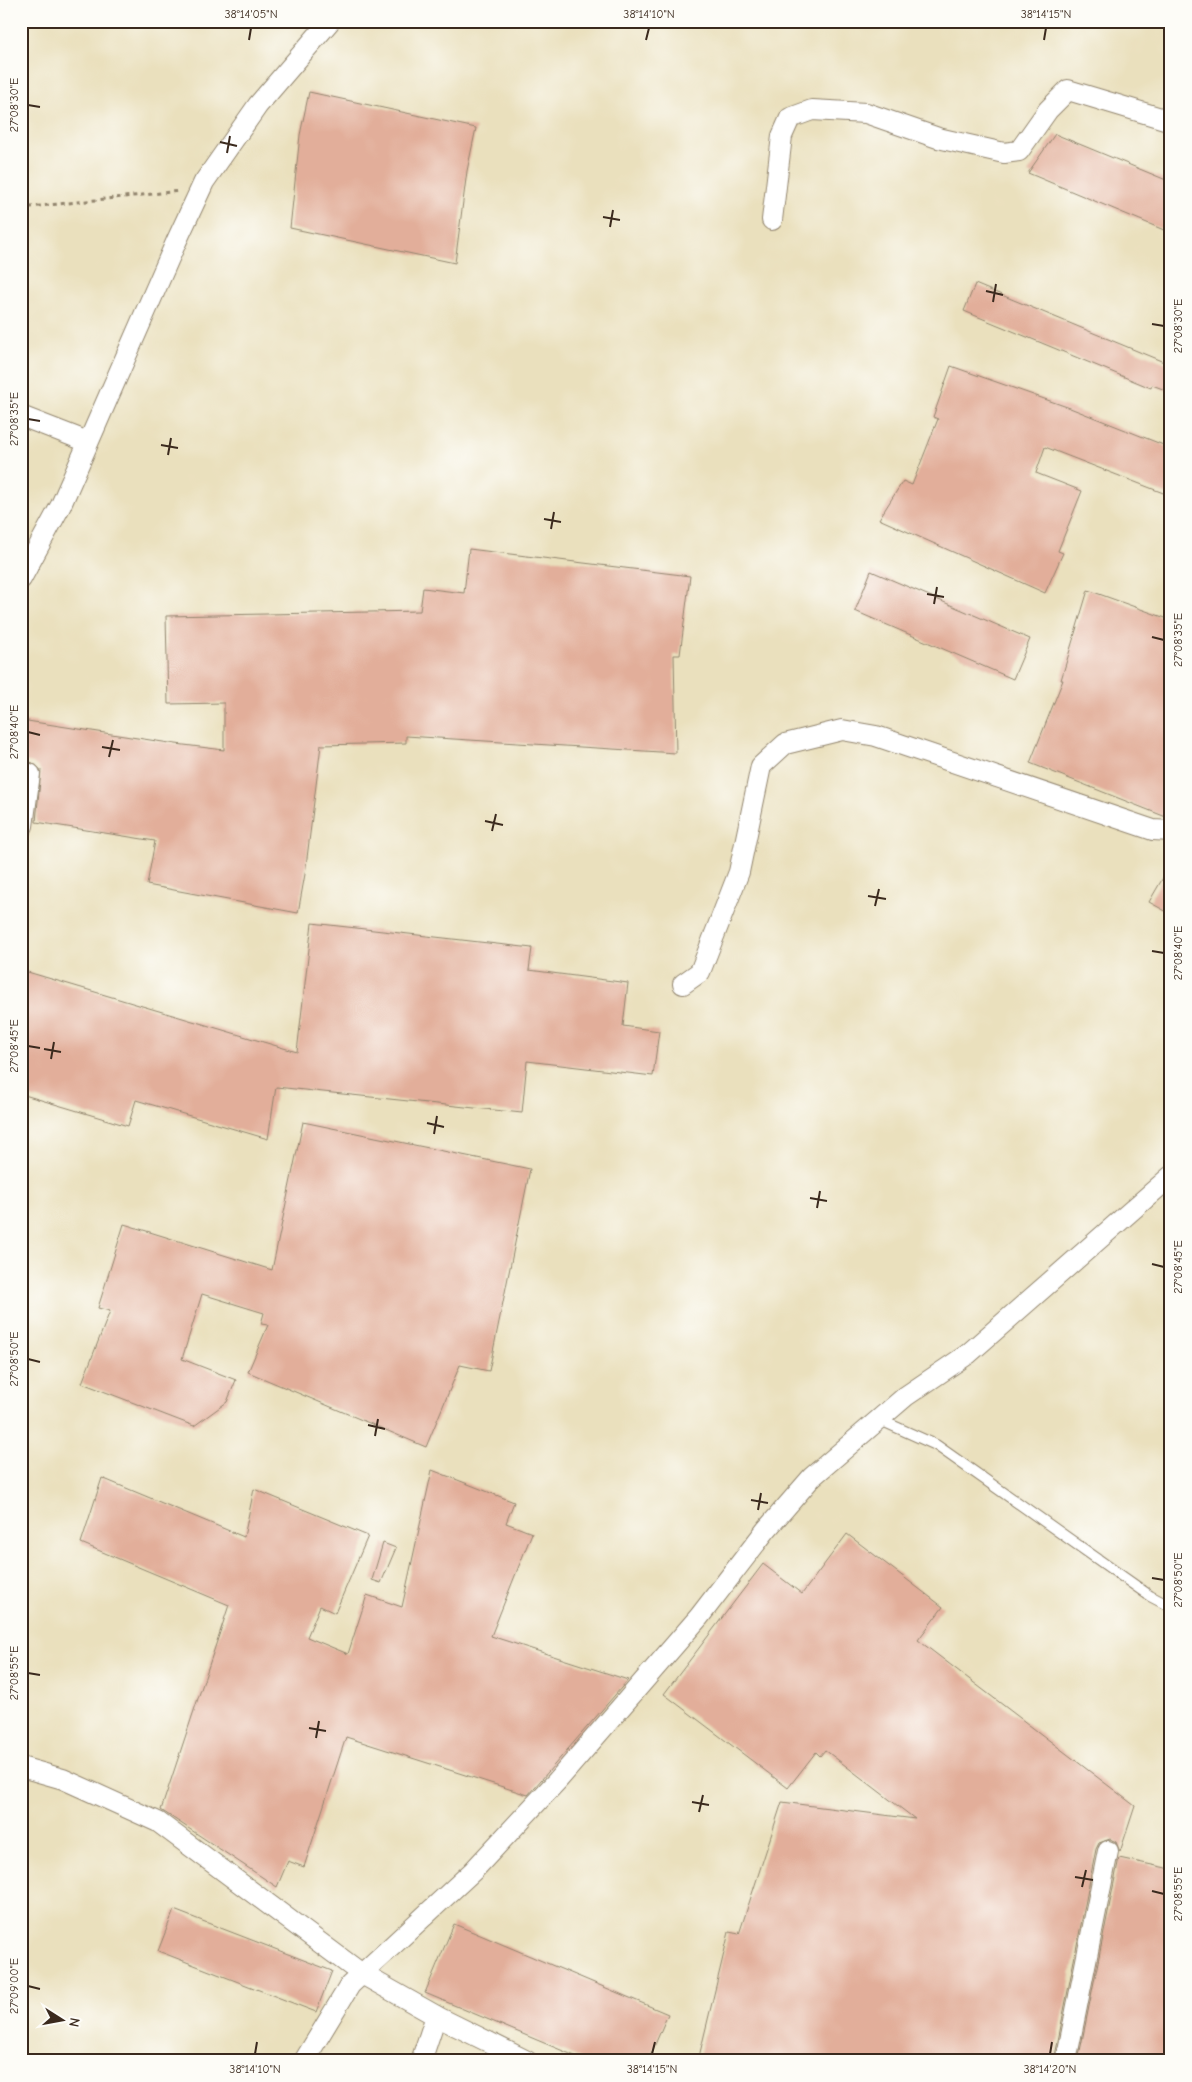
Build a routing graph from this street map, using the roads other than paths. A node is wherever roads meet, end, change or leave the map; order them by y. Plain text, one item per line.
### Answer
1 (330, 21) edge
2 (1171, 121) edge
3 (772, 220) dead end
4 (21, 416) edge
5 (88, 442) junction
6 (21, 579) edge
7 (21, 772) edge
8 (21, 826) edge
9 (1171, 831) edge
10 (683, 984) dead end
11 (1171, 1176) edge
12 (878, 1419) junction
13 (1171, 1607) edge
14 (21, 1767) edge
15 (1108, 1851) dead end
16 (362, 1974) junction
17 (436, 2016) junction
18 (304, 2061) edge
19 (422, 2061) edge
20 (527, 2061) edge
21 (1066, 2061) edge

1 - 5 street
2 - 3 street
4 - 5 street
5 - 6 street
7 - 8 street
9 - 10 street
11 - 12 street
12 - 13 lane
12 - 16 street
14 - 16 street
15 - 21 street
16 - 17 street
16 - 18 street
17 - 19 street
17 - 20 street

